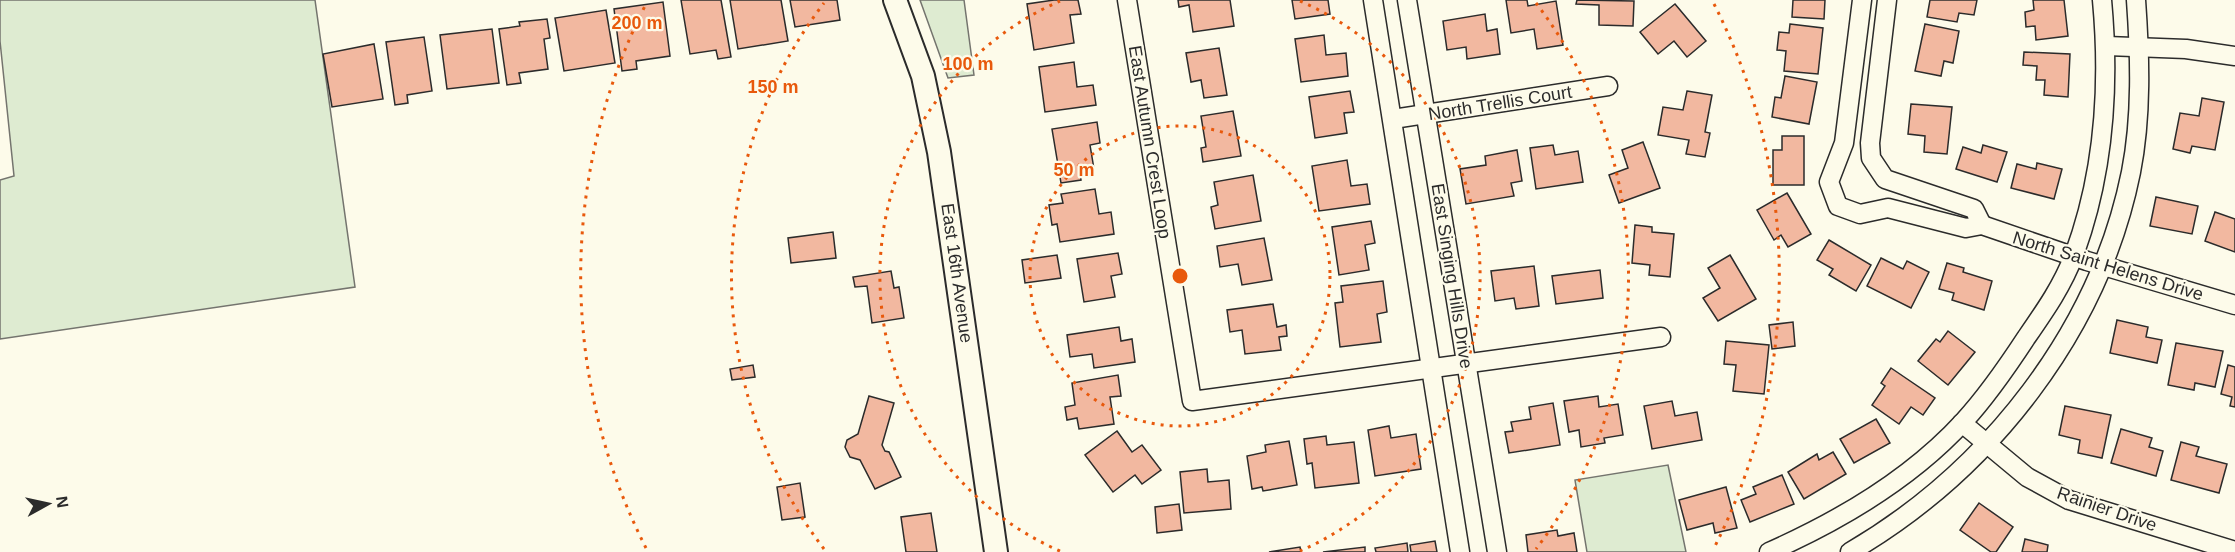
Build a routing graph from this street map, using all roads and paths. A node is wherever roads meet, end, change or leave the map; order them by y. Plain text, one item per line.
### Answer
1 (895, 0) edge
2 (1127, 0) edge
3 (1373, 0) edge
4 (1407, 0) edge
5 (1862, 0) edge
6 (1887, 0) edge
7 (2102, 0) edge
8 (2136, 0) edge
9 (2107, 46) junction
10 (2139, 46) junction
11 (2235, 56) edge
12 (1608, 86) dead end
13 (1425, 114) junction
14 (1393, 120) junction
15 (1982, 225) junction
16 (2073, 256) junction
17 (2102, 265) junction
18 (2235, 305) edge
19 (1661, 337) dead end
20 (1466, 363) junction
21 (1431, 368) junction
22 (1962, 423) junction
23 (1987, 444) junction
24 (2235, 551) edge
25 (996, 552) edge
26 (1460, 552) edge
27 (1497, 552) edge
28 (1768, 552) edge
29 (1850, 552) edge

1 - 25 street, East 16th Avenue
2 - 21 street, East Autumn Crest Loop
3 - 14 street, East Singing Hills Drive
4 - 13 street, East Singing Hills Drive
5 - 15 street, North Saint Helens Drive
6 - 15 street, North Saint Helens Drive
7 - 9 street
8 - 10 street
9 - 10 street
9 - 16 street
10 - 11 street
10 - 17 street
12 - 13 street, North Trellis Court
13 - 14 street, North Trellis Court
13 - 20 street, East Singing Hills Drive
14 - 21 street, East Singing Hills Drive
15 - 16 street, North Saint Helens Drive
16 - 17 street, North Saint Helens Drive
16 - 22 street
17 - 18 street, North Saint Helens Drive
17 - 23 street
19 - 20 street
20 - 21 street
20 - 27 street, East Singing Hills Drive
21 - 26 street, East Singing Hills Drive
22 - 23 street, Rainier Drive
22 - 28 street
23 - 24 street, Rainier Drive
23 - 29 street

